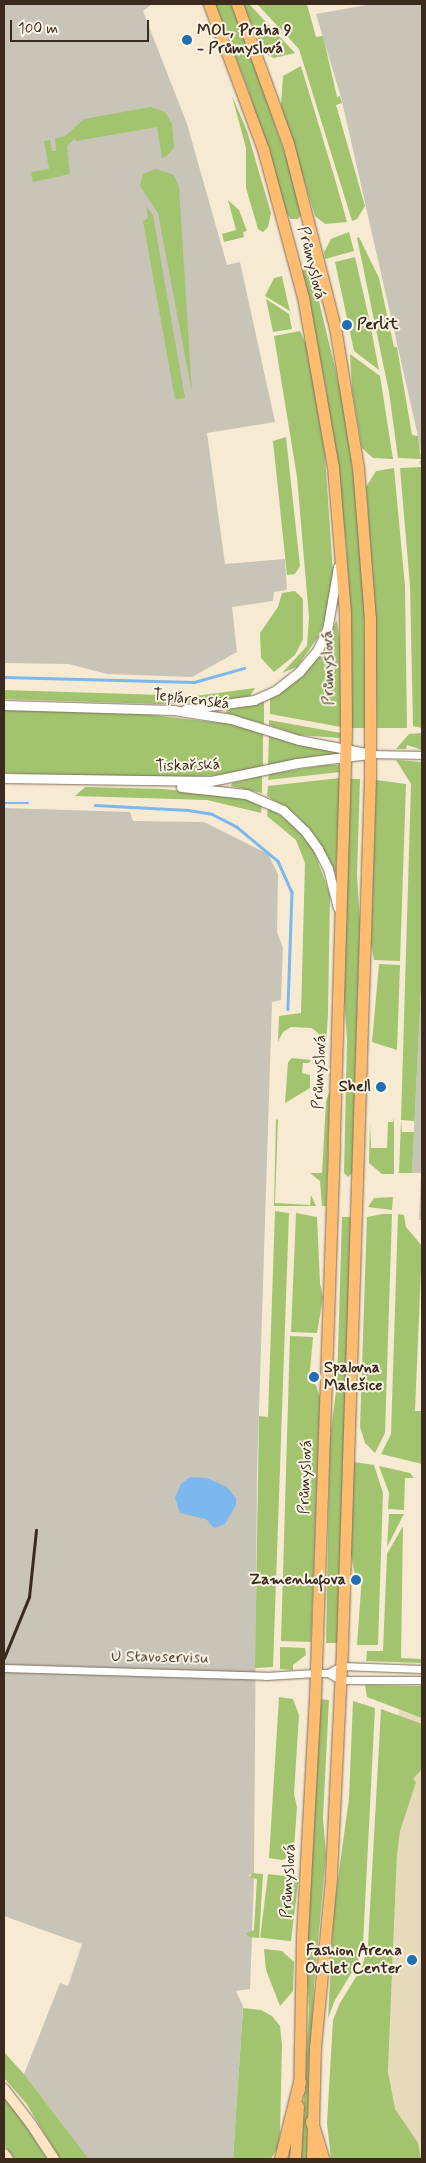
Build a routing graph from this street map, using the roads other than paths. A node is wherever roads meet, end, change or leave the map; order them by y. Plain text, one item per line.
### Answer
1 (209, 4) edge
2 (237, 4) edge
3 (341, 546) junction
4 (4, 705) edge
5 (173, 710) junction
6 (346, 753) junction
7 (371, 754) junction
8 (422, 756) edge
9 (4, 778) edge
10 (128, 782) junction
11 (340, 916) junction
12 (341, 1666) junction
13 (4, 1668) edge
14 (422, 1669) edge
15 (315, 1673) junction
16 (328, 1673) junction
17 (340, 1680) junction
18 (422, 1680) edge
19 (300, 2082) junction
20 (4, 2089) edge
21 (312, 2122) junction
22 (4, 2154) edge
23 (8, 2159) edge
24 (54, 2159) edge
25 (281, 2159) edge
26 (295, 2159) edge
27 (312, 2159) edge
28 (322, 2159) edge

1 - 3 main road, Průmyslová
2 - 7 main road, Průmyslová
3 - 5 street
3 - 6 main road, Průmyslová
4 - 5 street, Teplárenská
5 - 6 street, Teplárenská
6 - 7 street, Teplárenská
6 - 10 street, Tiskařská
6 - 11 main road, Průmyslová
7 - 8 street
7 - 12 main road, Průmyslová
9 - 10 street, Tiskařská
10 - 11 street
11 - 15 main road, Průmyslová
12 - 14 street
12 - 16 street
12 - 17 main road, Průmyslová
13 - 15 street, U Stavoservisu
15 - 16 street, U Stavoservisu
15 - 19 main road, Průmyslová
16 - 17 street
17 - 18 street
17 - 21 main road, Průmyslová
19 - 25 highway
19 - 26 main road, Průmyslová
20 - 24 main road
21 - 27 main road, Průmyslová
21 - 28 highway
22 - 23 main road

